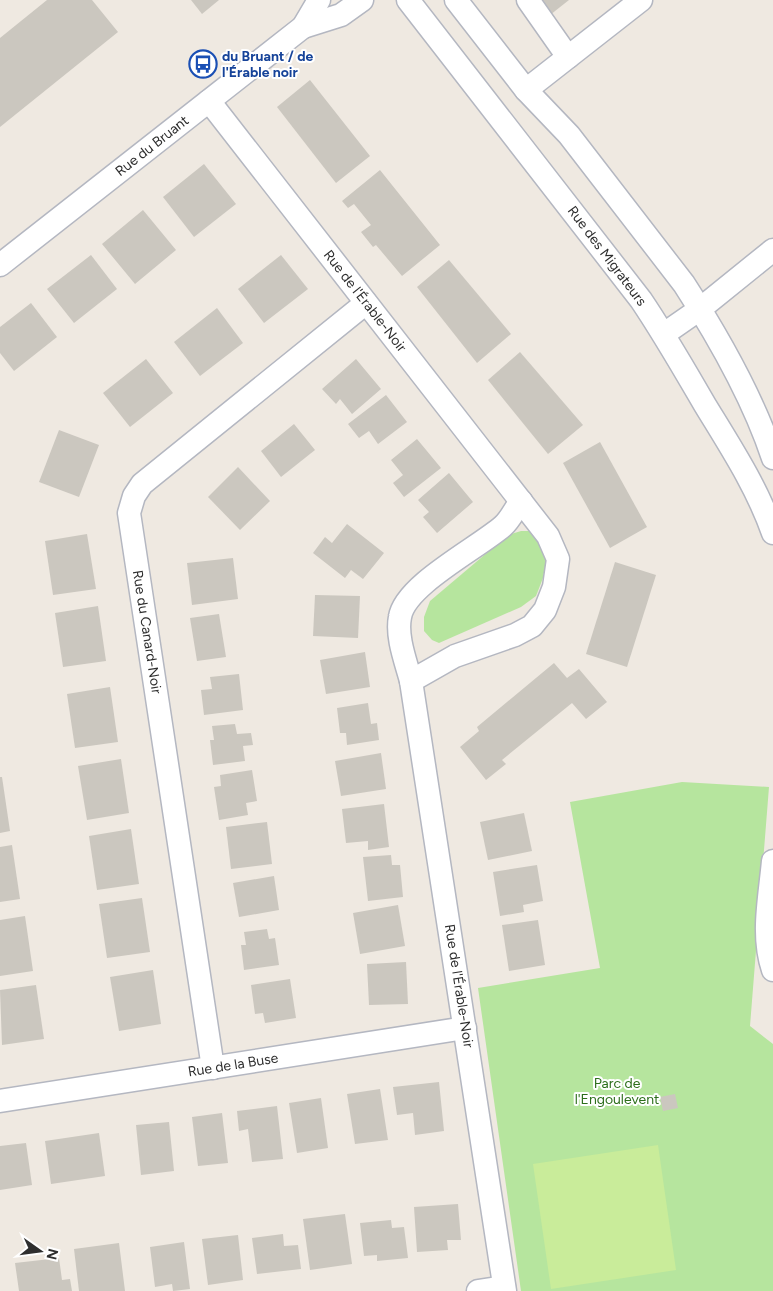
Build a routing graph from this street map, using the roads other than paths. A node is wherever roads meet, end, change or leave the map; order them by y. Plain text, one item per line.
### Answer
1 (319, 0) edge
2 (362, 0) edge
3 (408, 0) edge
4 (456, 0) edge
5 (528, 0) edge
6 (641, 0) edge
7 (303, 26) junction
8 (568, 57) junction
9 (526, 90) junction
10 (209, 101) junction
11 (773, 250) edge
12 (0, 265) edge
13 (366, 303) junction
14 (700, 309) junction
15 (664, 334) junction
16 (773, 458) edge
17 (521, 502) junction
18 (773, 533) edge
19 (411, 681) junction
20 (773, 861) edge
21 (773, 970) edge
22 (465, 1028) junction
23 (213, 1068) junction
24 (0, 1101) edge
25 (505, 1289) edge
26 (478, 1291) edge

1 - 7 street, Rue du Bruant
2 - 7 street, Rue du Bruant
3 - 15 street, Rue des Migrateurs
4 - 9 street
5 - 8 street
6 - 8 street
7 - 10 street, Rue du Bruant
8 - 9 street
9 - 14 street
10 - 12 street, Rue du Bruant
10 - 13 street, Rue de l'Érable-Noir
11 - 14 street
13 - 17 street, Rue de l'Érable-Noir
13 - 23 street, Rue du Canard-Noir
14 - 15 street
14 - 16 street
15 - 18 street, Rue des Migrateurs
17 - 19 street, Rue de l'Érable-Noir
17 - 19 street, Rue de l'Érable-Noir
19 - 22 street, Rue de l'Érable-Noir
20 - 21 street
22 - 23 street, Rue de la Buse
22 - 25 street, Rue de l'Érable-Noir
23 - 24 street, Rue de la Buse
25 - 26 street

